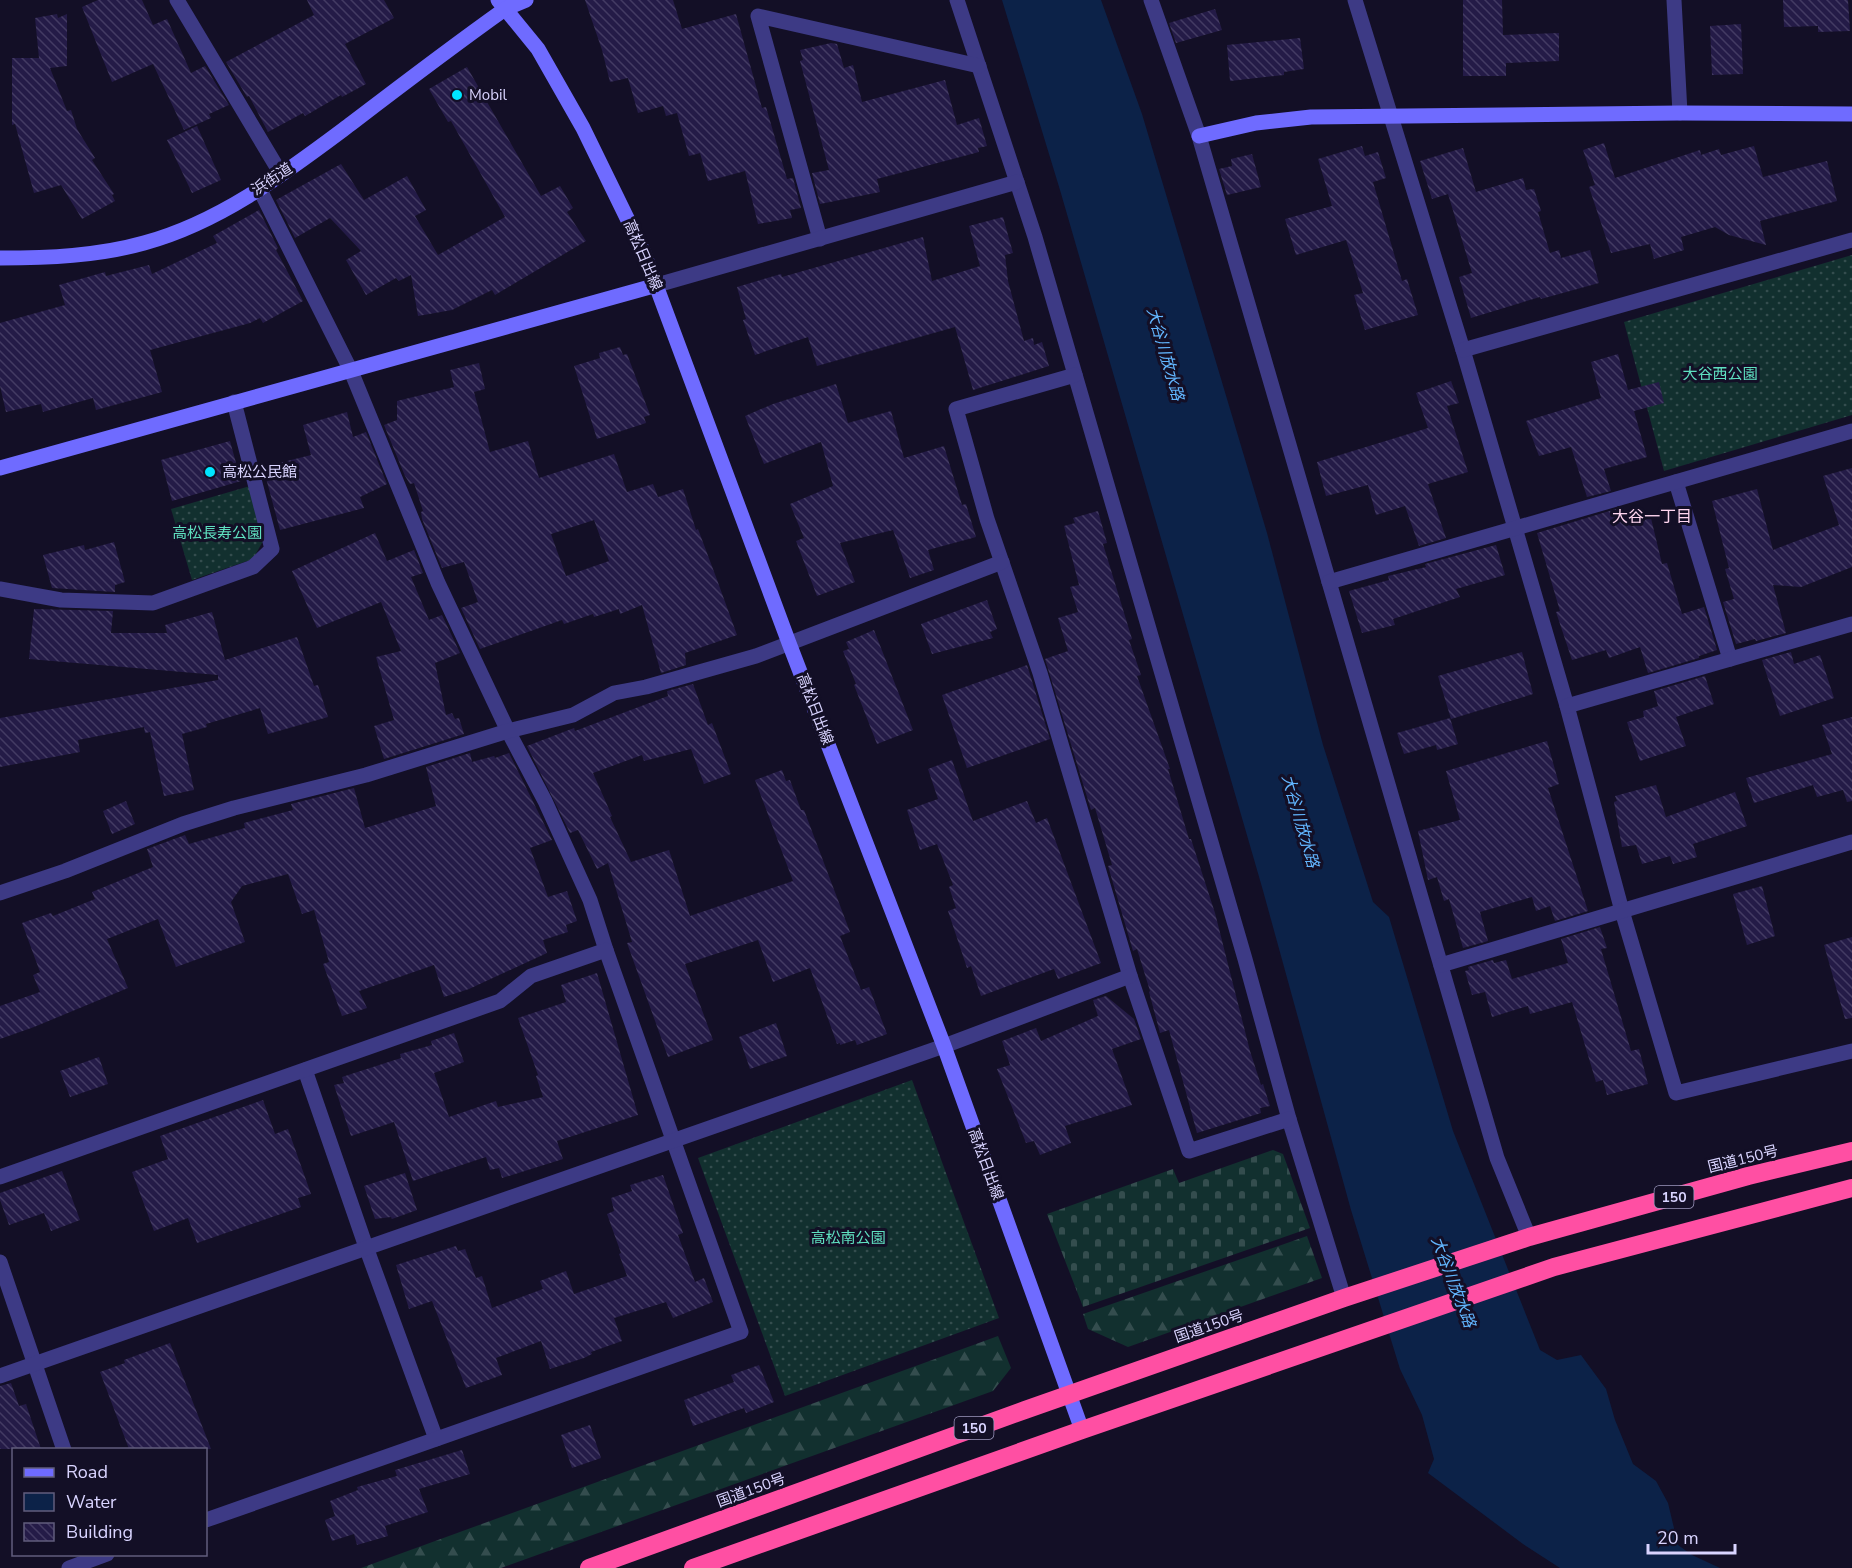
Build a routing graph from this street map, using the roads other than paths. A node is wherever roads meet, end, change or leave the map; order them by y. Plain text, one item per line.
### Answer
1 (177, 0) edge
2 (526, 0) edge
3 (957, 0) edge
4 (1151, 0) edge
5 (1355, 0) edge
6 (1674, 0) edge
7 (502, 4) edge
8 (980, 66) junction
9 (1680, 113) junction
10 (1852, 114) edge
11 (1391, 116) junction
12 (1199, 136) junction
13 (281, 174) junction
14 (1017, 182) junction
15 (259, 188) junction
16 (820, 239) junction
17 (1852, 240) edge
18 (0, 258) edge
19 (657, 285) junction
20 (1463, 350) junction
21 (351, 370) junction
22 (1074, 375) junction
23 (234, 402) junction
24 (1852, 431) edge
25 (0, 468) edge
26 (1676, 482) junction
27 (1515, 529) junction
28 (1002, 562) junction
29 (1329, 582) junction
30 (0, 588) edge
31 (1852, 624) edge
32 (789, 642) junction
33 (1730, 659) junction
34 (1567, 706) junction
35 (508, 731) junction
36 (1852, 842) edge
37 (0, 893) edge
38 (1622, 911) junction
39 (606, 950) junction
40 (1441, 965) junction
41 (1130, 976) junction
42 (944, 1046) junction
43 (1852, 1051) edge
44 (305, 1070) junction
45 (1289, 1119) junction
46 (673, 1140) junction
47 (1852, 1151) edge
48 (0, 1177) edge
49 (1852, 1188) edge
50 (1529, 1237) junction
51 (366, 1247) junction
52 (0, 1262) edge
53 (1352, 1295) junction
54 (34, 1364) junction
55 (0, 1376) edge
56 (1069, 1394) junction
57 (1082, 1430) junction
58 (436, 1439) junction
59 (64, 1448) edge
60 (207, 1520) edge
61 (104, 1558) edge
62 (69, 1568) edge
63 (589, 1568) edge
64 (693, 1568) edge

1 - 13 street
2 - 7 street, 浜街道
3 - 8 street
4 - 12 street
5 - 11 street
6 - 9 street
7 - 13 street, 浜街道
7 - 19 street, 高松日出線
8 - 14 street
8 - 16 street
9 - 10 street
9 - 11 street
11 - 12 street
11 - 20 street
12 - 29 street
13 - 15 street, 浜街道
14 - 16 street
14 - 22 street
15 - 18 street, 浜街道
15 - 21 street
16 - 19 street
17 - 20 street
19 - 21 street
19 - 32 street, 高松日出線
20 - 27 street
21 - 23 street
21 - 35 street
22 - 28 street
22 - 45 street
23 - 25 street
23 - 30 street
24 - 26 street
26 - 27 street
26 - 33 street
27 - 29 street
27 - 34 street
28 - 32 street
28 - 41 street
29 - 40 street
31 - 33 street
32 - 35 street
32 - 42 street, 高松日出線
33 - 34 street
34 - 38 street
35 - 37 street
35 - 39 street
36 - 38 street
38 - 40 street
38 - 43 street
39 - 44 street
39 - 46 street
40 - 50 street
41 - 42 street
41 - 45 street
42 - 46 street
42 - 56 street, 高松日出線
44 - 48 street
44 - 51 street
45 - 53 street
46 - 51 street
46 - 58 street
47 - 50 highway, 国道150号 / 150
49 - 57 highway, 150
50 - 53 highway, 国道150号 / 150
51 - 54 street
51 - 58 street
52 - 54 street
53 - 56 highway, 国道150号 / 150
54 - 55 street
54 - 59 street
56 - 57 street, 高松日出線
56 - 63 highway, 国道150号 / 150
57 - 64 highway, 150
58 - 60 street
61 - 62 street

